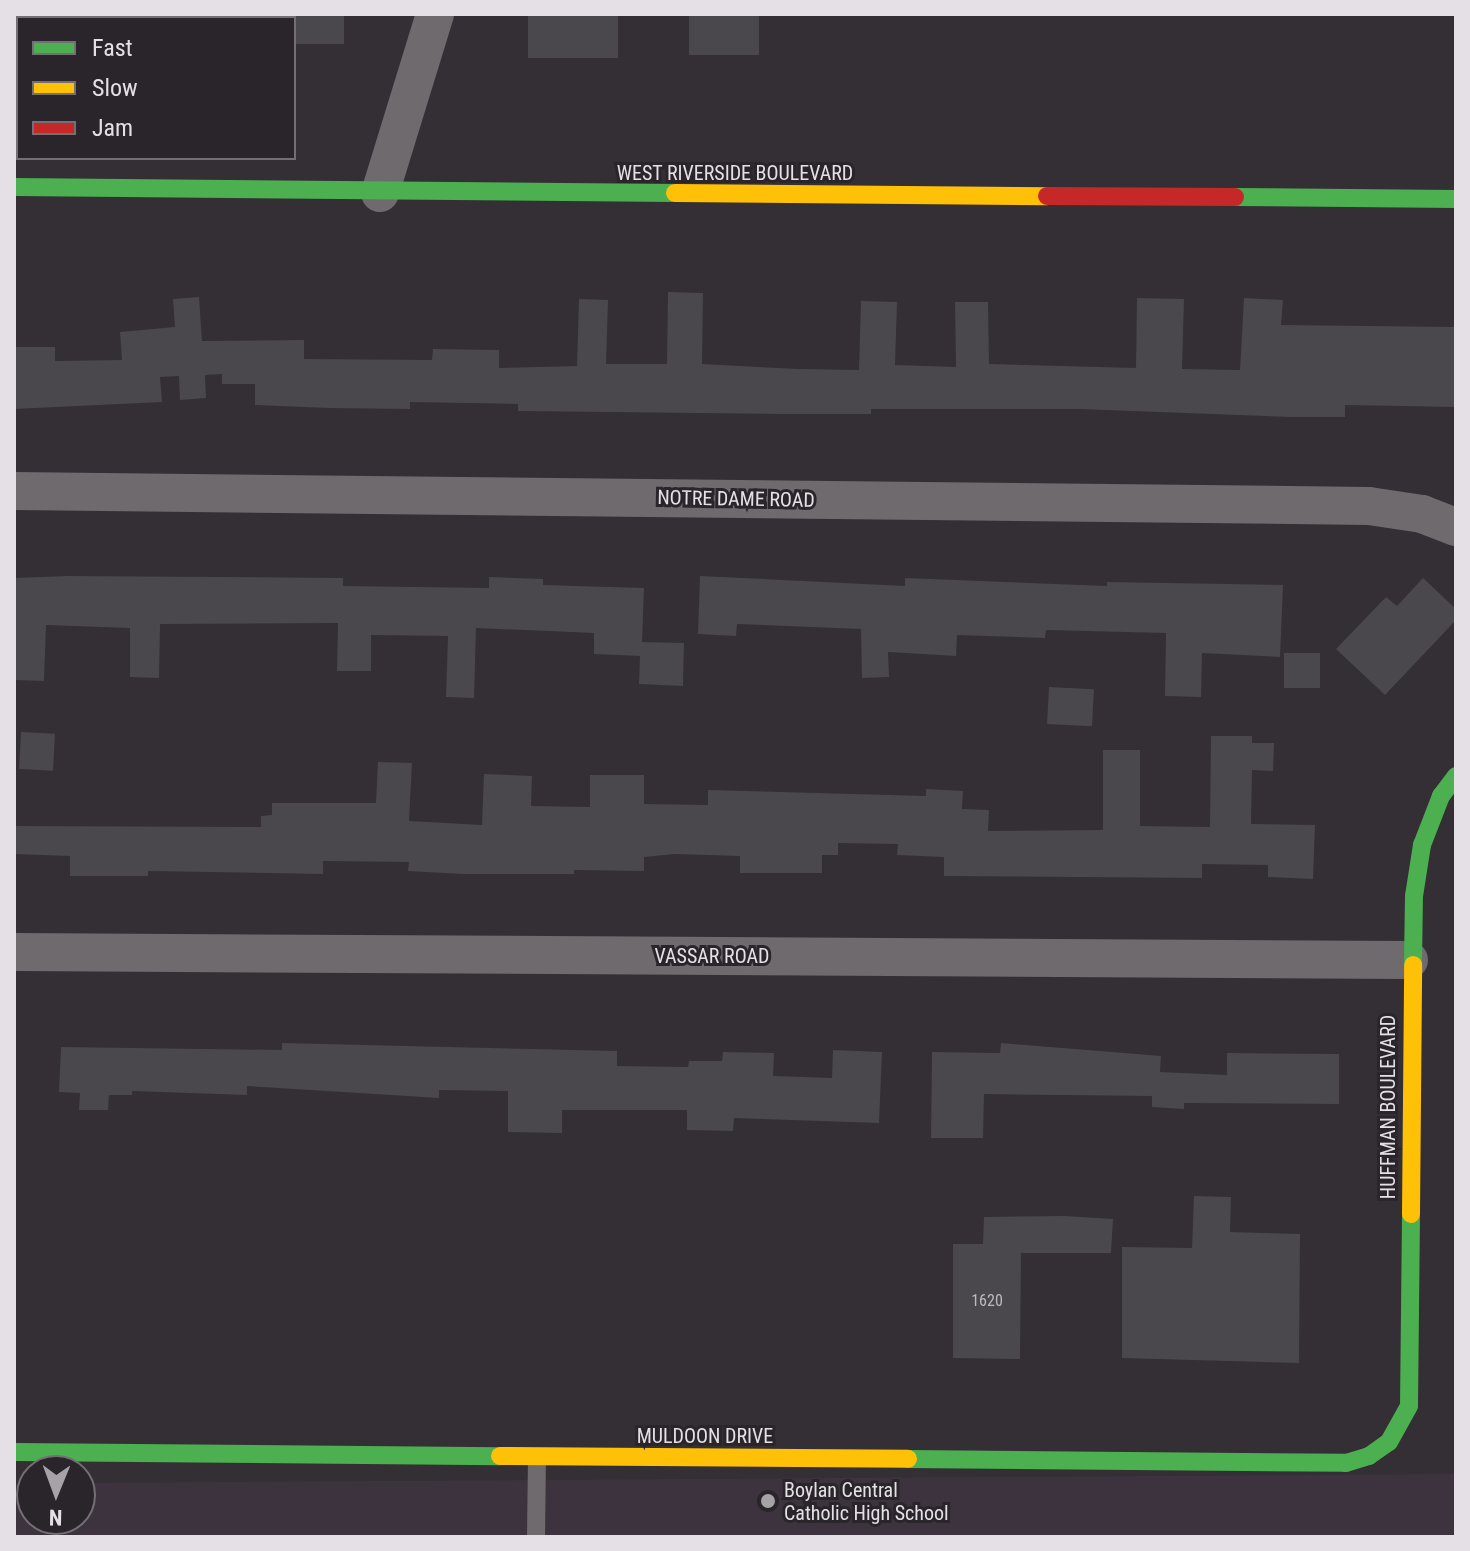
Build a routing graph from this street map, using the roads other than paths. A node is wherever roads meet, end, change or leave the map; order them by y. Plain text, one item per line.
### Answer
1 (435, 14) edge
2 (14, 187) edge
3 (380, 193) junction
4 (1456, 199) edge
5 (14, 491) edge
6 (1456, 527) edge
7 (1456, 776) edge
8 (14, 952) edge
9 (1409, 960) junction
10 (1389, 1442) joint
11 (14, 1452) edge
12 (537, 1457) junction
13 (536, 1537) edge

1 - 3 street
2 - 3 street, WEST RIVERSIDE BOULEVARD
3 - 4 street, WEST RIVERSIDE BOULEVARD
5 - 6 street, NOTRE DAME ROAD
7 - 9 street, HUFFMAN BOULEVARD
8 - 9 street, VASSAR ROAD
9 - 10 street, HUFFMAN BOULEVARD
10 - 12 street, MULDOON DRIVE
11 - 12 street, MULDOON DRIVE
12 - 13 lane

